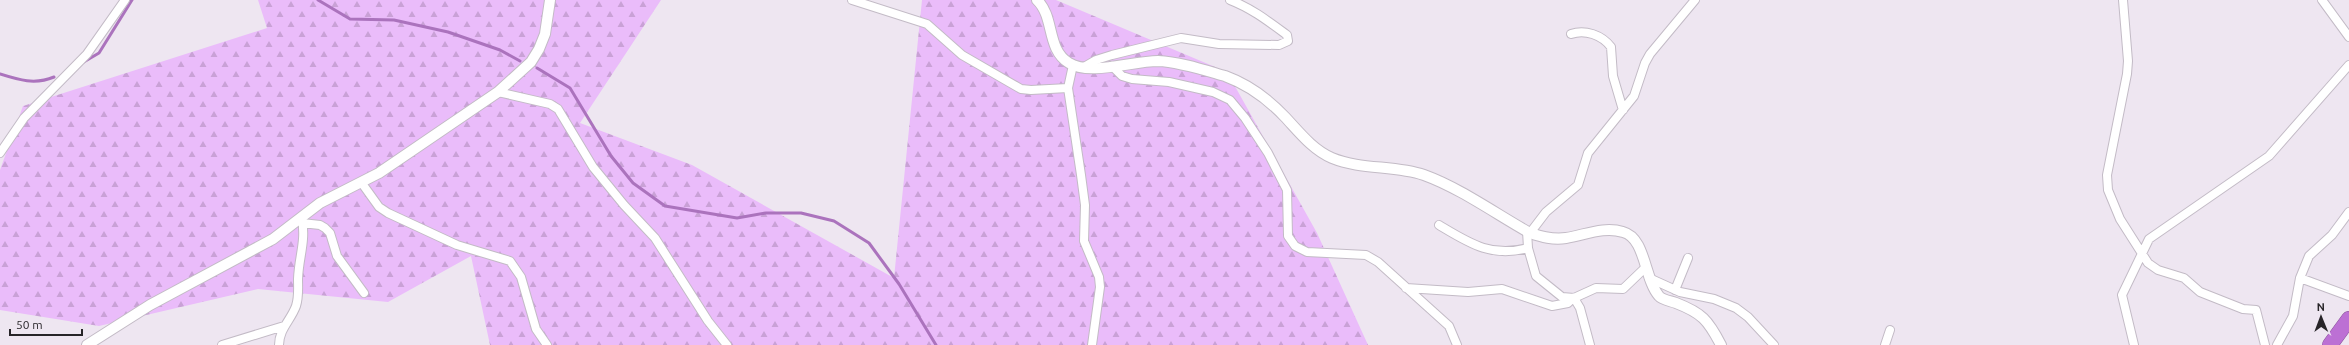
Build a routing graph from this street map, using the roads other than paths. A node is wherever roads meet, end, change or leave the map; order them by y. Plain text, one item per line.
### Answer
1 (125, 0) edge
2 (550, 0) edge
3 (852, 0) edge
4 (1037, 0) edge
5 (1230, 0) edge
6 (1695, 0) edge
7 (2123, 0) edge
8 (2322, 0) edge
9 (1571, 34) dead end
10 (2349, 37) edge
11 (1073, 65) junction
12 (2349, 65) edge
13 (1112, 66) junction
14 (1084, 67) junction
15 (1068, 88) junction
16 (498, 92) junction
17 (1623, 110) junction
18 (0, 153) edge
19 (361, 182) junction
20 (2349, 212) edge
21 (302, 220) junction
22 (1439, 225) dead end
23 (1528, 232) junction
24 (1528, 248) junction
25 (2142, 253) junction
26 (1688, 258) dead end
27 (1646, 267) junction
28 (1649, 278) junction
29 (2300, 278) junction
30 (1406, 288) junction
31 (1675, 290) junction
32 (364, 293) dead end
33 (2349, 296) edge
34 (1574, 298) junction
35 (2349, 318) edge
36 (284, 326) junction
37 (1890, 330) dead end
38 (544, 344) edge
39 (87, 345) edge
40 (222, 345) edge
41 (279, 345) edge
42 (727, 345) edge
43 (1092, 345) edge
44 (1457, 345) edge
45 (1590, 345) edge
46 (1721, 345) edge
47 (1774, 345) edge
48 (1885, 345) edge
49 (2134, 345) edge
50 (2264, 345) edge
51 (2276, 345) edge
52 (2330, 345) edge

1 - 18 street
2 - 16 street
3 - 15 street
4 - 11 street
5 - 14 street
6 - 17 street
7 - 25 street
8 - 10 street
9 - 17 street
11 - 14 street
11 - 15 street
12 - 25 street
13 - 14 street
13 - 23 street
13 - 30 street
15 - 43 street
16 - 19 street
16 - 42 street
17 - 23 street
19 - 21 street
19 - 38 street
20 - 29 street
21 - 32 street
21 - 36 street
21 - 39 street
22 - 24 street
23 - 24 street
23 - 27 street
24 - 34 street
25 - 49 street
25 - 50 street
26 - 31 street
27 - 28 street
27 - 34 street
28 - 31 street
28 - 46 street
29 - 33 street
29 - 51 street
30 - 34 street
30 - 44 street
31 - 47 street
34 - 45 street
35 - 52 highway
36 - 40 street
36 - 41 street
37 - 48 street

